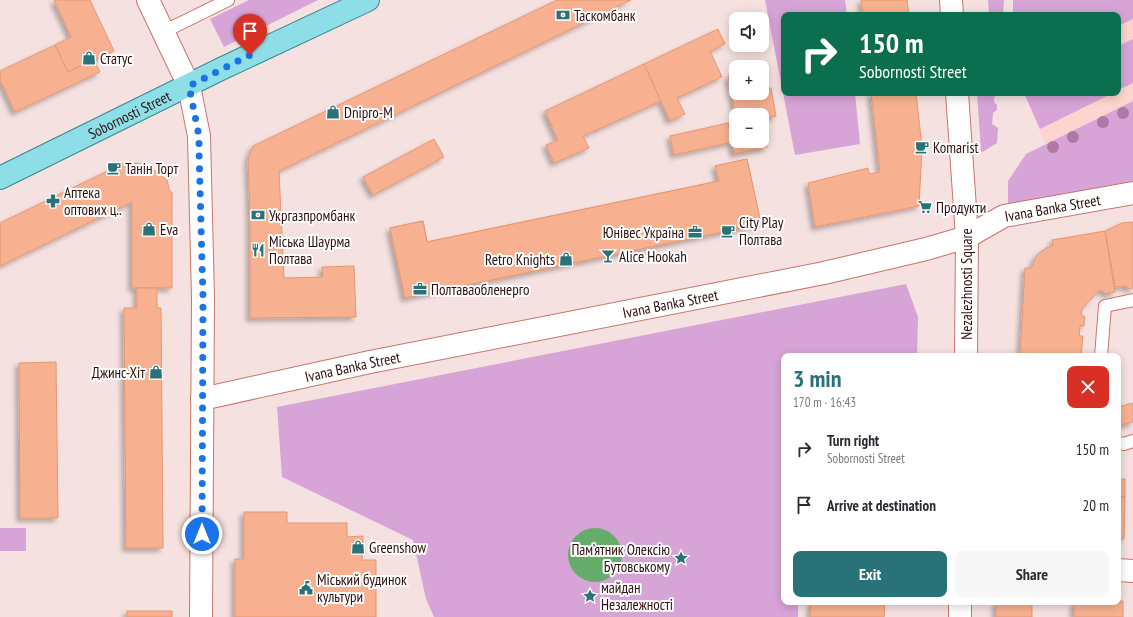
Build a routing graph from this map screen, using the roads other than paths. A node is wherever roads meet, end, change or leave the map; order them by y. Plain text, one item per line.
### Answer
1 (148, 0) edge
2 (228, 0) edge
3 (368, 0) edge
4 (951, 0) edge
5 (952, 12) edge
6 (163, 32) junction
7 (189, 86) junction
8 (957, 96) edge
9 (0, 178) edge
10 (1133, 192) edge
11 (967, 237) junction
12 (1133, 300) edge
13 (966, 353) edge
14 (1101, 353) edge
15 (202, 399) junction
16 (1133, 441) edge
17 (1121, 444) edge
18 (1121, 570) edge
19 (1133, 571) edge
20 (960, 605) edge
21 (201, 617) edge
22 (960, 617) edge

1 - 6 street
2 - 6 lane
3 - 7 main road, Sobornosti Street
4 - 5 street
6 - 7 street
7 - 9 main road, Sobornosti Street
7 - 15 street
8 - 11 street, Nezalezhnosti Square
10 - 11 street, Ivana Banka Street
11 - 13 street, Nezalezhnosti Square
11 - 15 street, Ivana Banka Street
12 - 14 lane
15 - 21 street
16 - 17 lane
18 - 19 street
20 - 22 street

